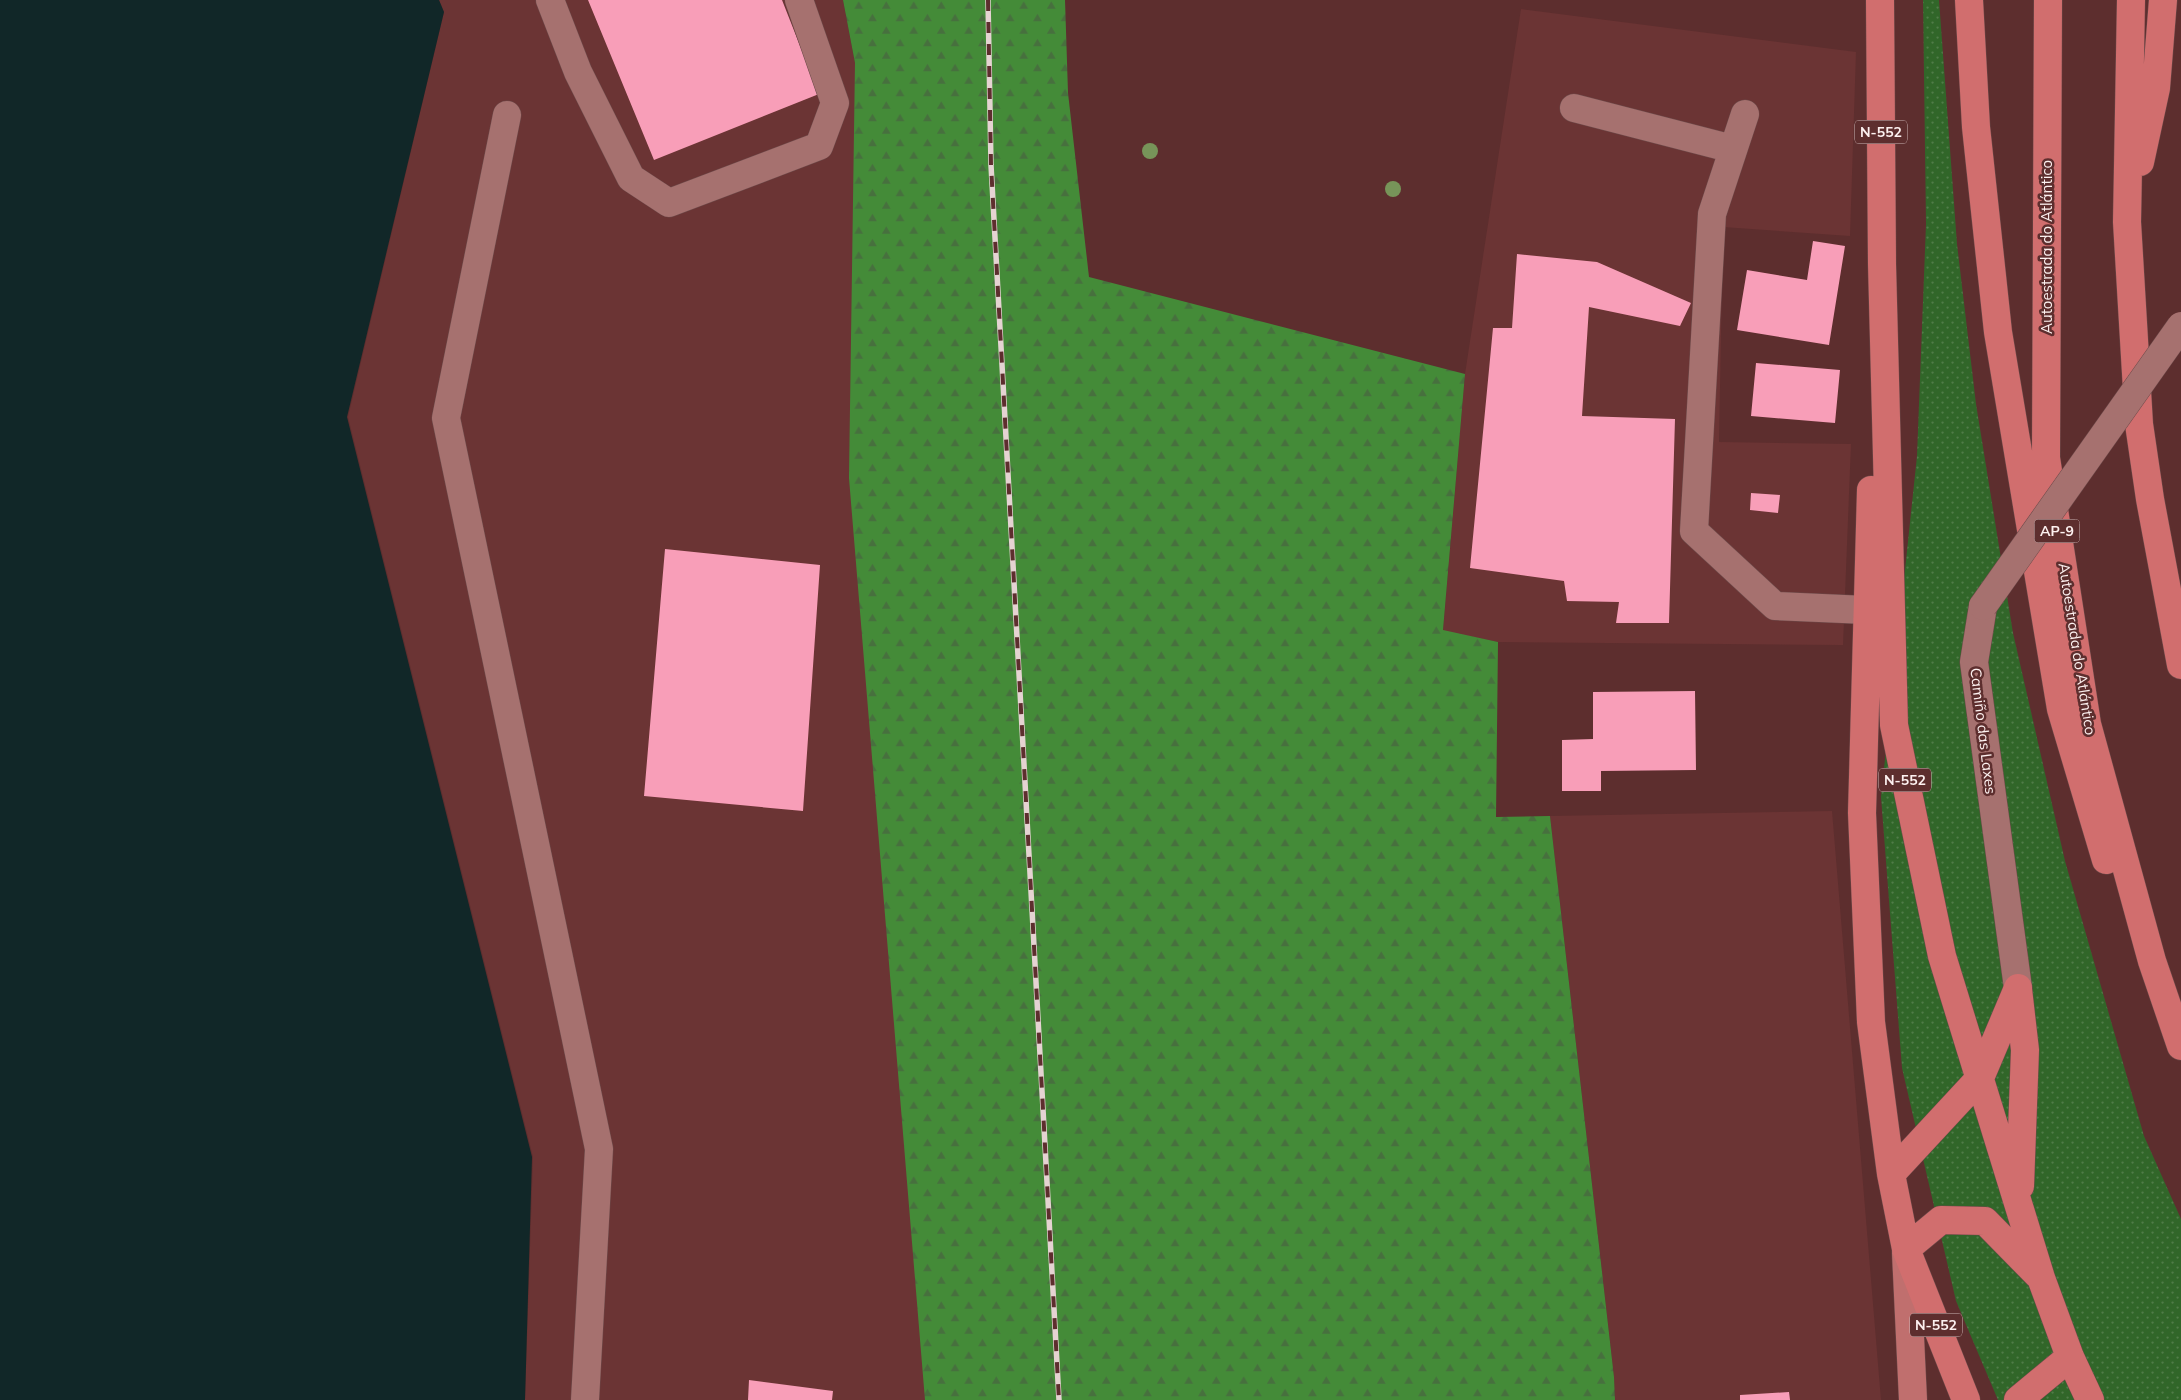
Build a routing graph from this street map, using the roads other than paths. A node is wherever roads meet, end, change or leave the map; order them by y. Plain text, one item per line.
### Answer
1 (550, 0) edge
2 (799, 0) edge
3 (1880, 0) edge
4 (1969, 0) edge
5 (2048, 0) edge
6 (2131, 0) edge
7 (2163, 0) edge
8 (1574, 108) dead end
9 (1744, 114) dead end
10 (507, 115) dead end
11 (1733, 148) junction
12 (2127, 222) junction
13 (1882, 264) junction
14 (2181, 326) edge
15 (1866, 610) junction
16 (2181, 666) edge
17 (2152, 961) junction
18 (2018, 988) junction
19 (2181, 1046) edge
20 (1980, 1078) junction
21 (1892, 1174) junction
22 (2020, 1205) junction
23 (1906, 1249) junction
24 (2041, 1278) junction
25 (2070, 1357) junction
26 (585, 1400) edge
27 (1913, 1400) edge
28 (1966, 1400) edge
29 (2018, 1400) edge
30 (2090, 1400) edge

1 - 2 street
3 - 13 highway, N-552
4 - 17 highway
5 - 17 highway, Autoestrada do Atlántico / AP-9
6 - 12 highway
7 - 12 highway
8 - 11 street
9 - 11 street
10 - 26 street
11 - 15 street
12 - 16 highway
13 - 15 highway, N-552
13 - 20 highway, N-552
14 - 18 street, Camiño das Laxes, bridge
15 - 21 highway, N-552
17 - 19 highway, Autoestrada do Atlántico / AP-9
18 - 20 highway
18 - 22 highway
20 - 21 highway
20 - 22 highway, N-552
21 - 23 highway, N-552
22 - 24 highway, N-552
23 - 24 highway
23 - 27 main road
23 - 28 highway, N-552
24 - 25 highway, N-552
25 - 29 highway
25 - 30 highway, N-552

